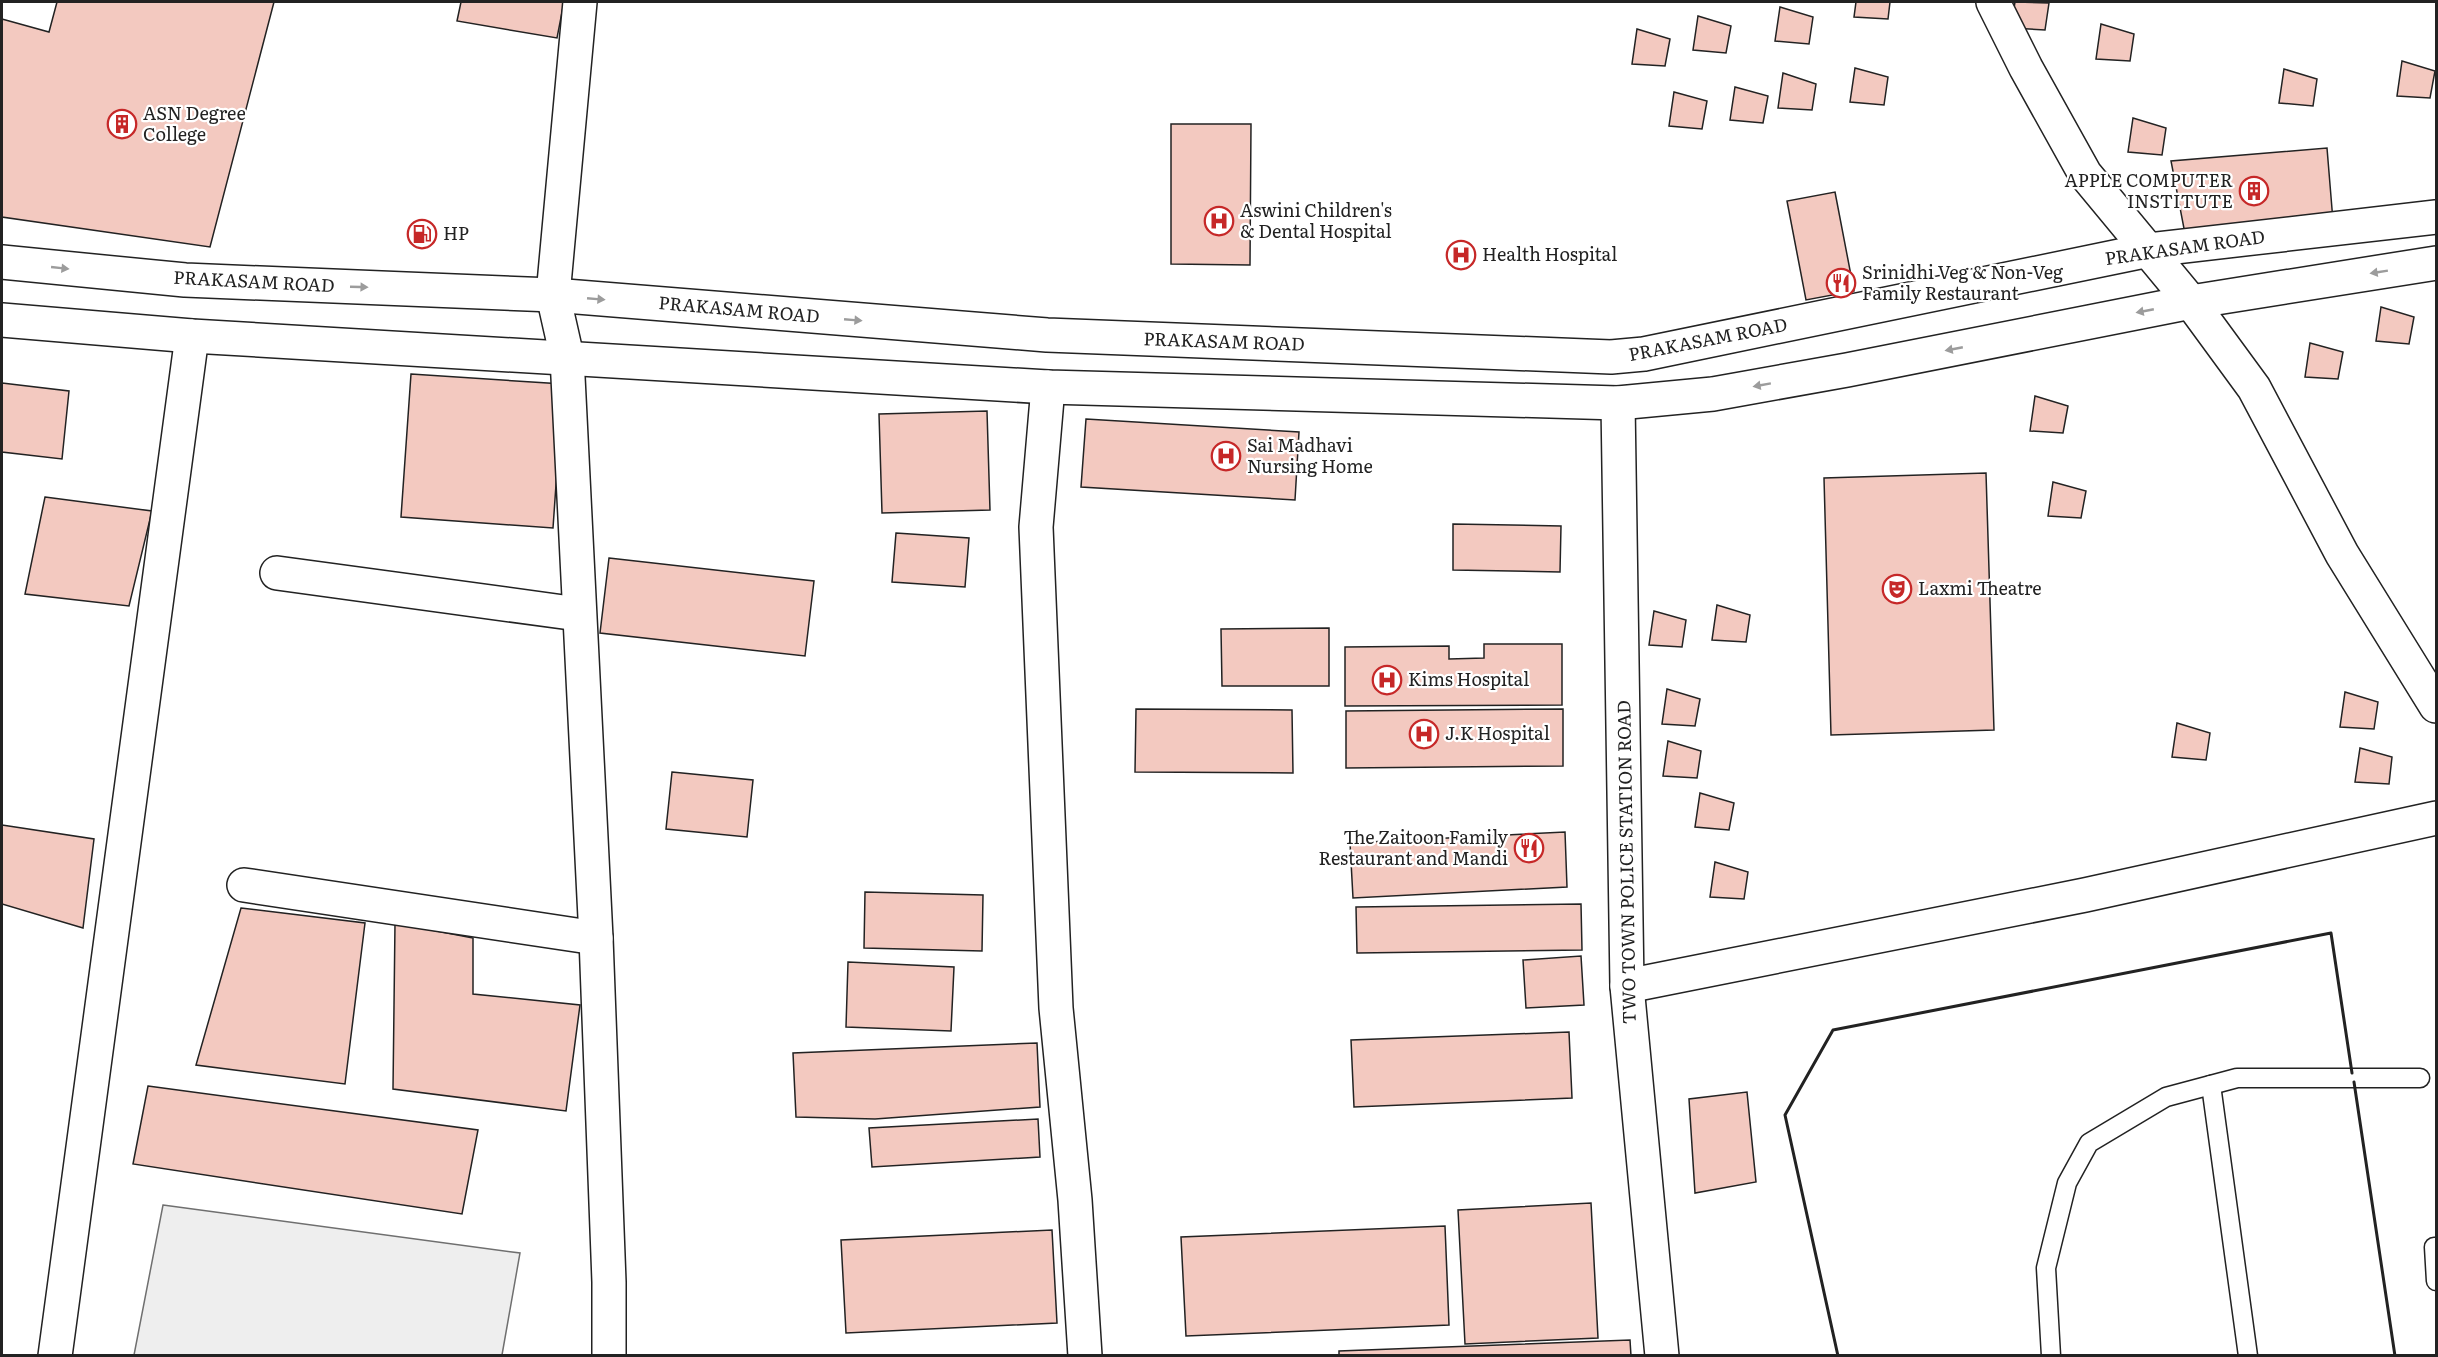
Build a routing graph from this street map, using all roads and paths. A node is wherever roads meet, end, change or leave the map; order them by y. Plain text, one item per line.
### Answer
1 (580, 2) edge
2 (1993, 2) edge
3 (2436, 217) edge
4 (2149, 250) junction
5 (2, 262) edge
6 (2436, 263) edge
7 (553, 295) junction
8 (2191, 302) junction
9 (2, 320) edge
10 (192, 336) junction
11 (567, 357) junction
12 (1048, 387) junction
13 (1618, 403) junction
14 (277, 573) dead end
15 (578, 614) junction
16 (2436, 706) edge
17 (2436, 818) edge
18 (244, 885) dead end
19 (596, 938) junction
20 (1627, 986) junction
21 (2420, 1078) dead end
22 (2211, 1085) junction
23 (2436, 1247) edge
24 (2436, 1281) edge
25 (55, 1356) edge
26 (609, 1356) edge
27 (1085, 1356) edge
28 (1662, 1356) edge
29 (2051, 1356) edge
30 (2248, 1356) edge

1 - 7 street
2 - 4 street
3 - 4 street, PRAKASAM ROAD
7 -> 4 street, PRAKASAM ROAD
4 - 8 street
5 -> 7 street, PRAKASAM ROAD
6 -> 8 street
7 - 11 street
8 -> 13 street
8 - 16 street
9 - 10 street
10 - 11 street
10 - 25 street
11 - 12 street
11 - 15 street
12 - 13 street
12 - 27 street
13 - 20 street, TWO TOWN POLICE STATION ROAD
14 - 15 street
15 - 19 street
17 - 20 street
18 - 19 street
19 - 26 street
20 - 28 street, TWO TOWN POLICE STATION ROAD
21 - 22 lane
22 - 29 lane
22 - 30 lane
23 - 24 lane

